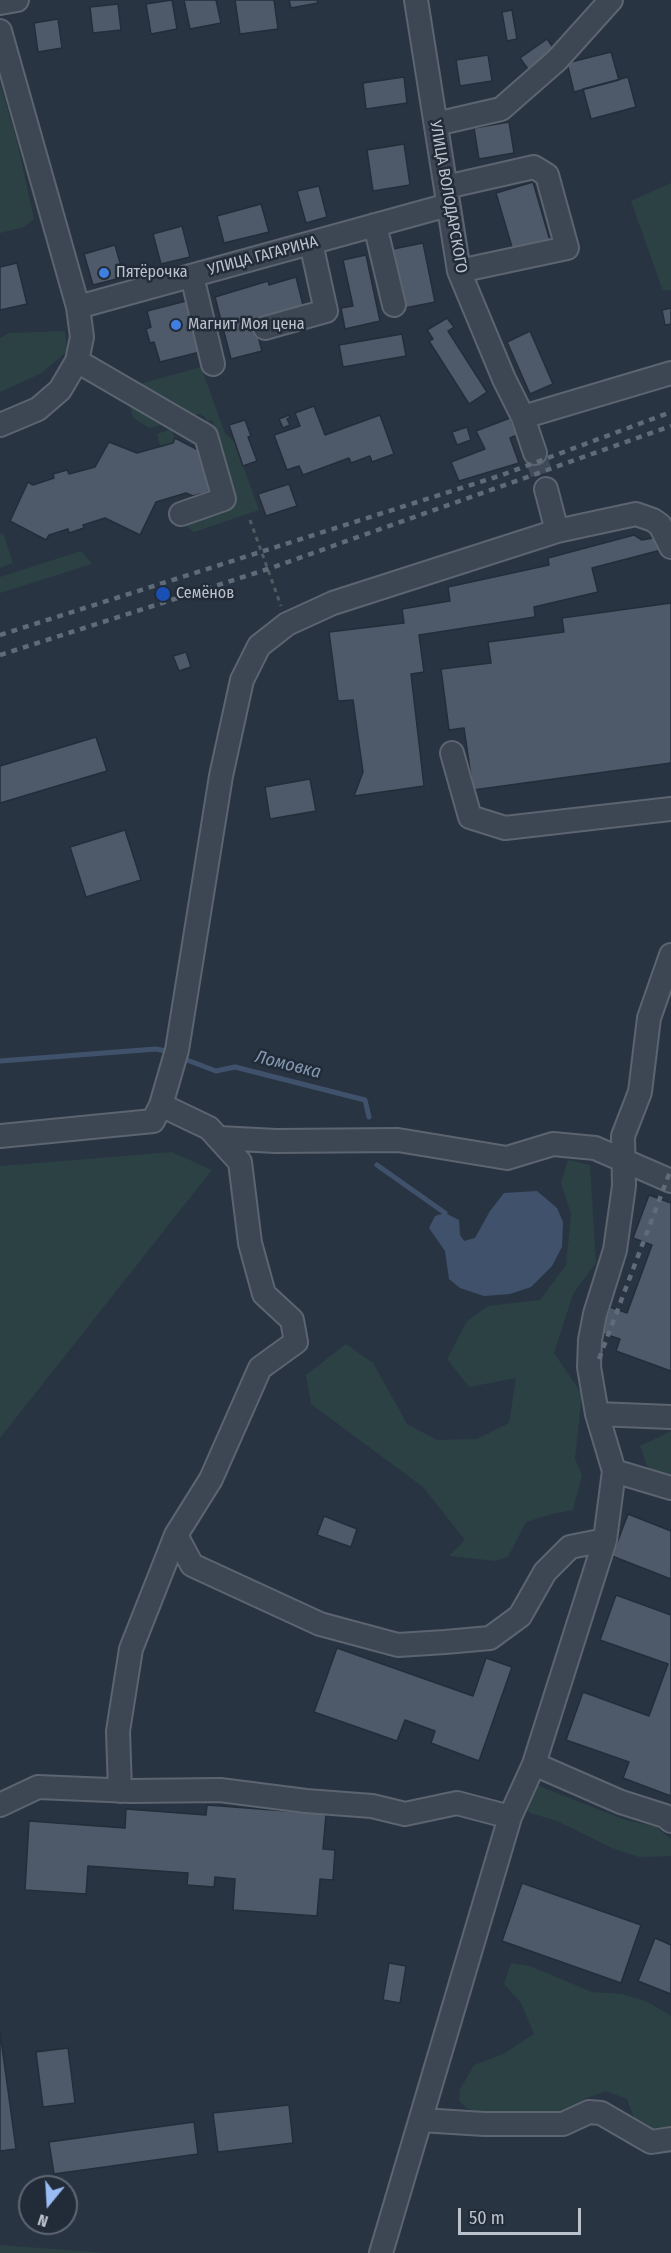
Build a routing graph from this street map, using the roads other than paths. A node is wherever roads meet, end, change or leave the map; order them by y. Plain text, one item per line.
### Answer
1 (17, 0) edge
2 (416, 0) edge
3 (610, 0) edge
4 (0, 3) edge
5 (0, 32) edge
6 (436, 124) junction
7 (447, 196) junction
8 (375, 225) junction
9 (311, 243) junction
10 (459, 271) junction
11 (192, 276) junction
12 (394, 304) dead end
13 (78, 307) junction
14 (265, 328) dead end
15 (77, 361) junction
16 (213, 364) dead end
17 (671, 372) edge
18 (523, 417) junction
19 (0, 425) edge
20 (535, 453) tunnel mouth
21 (546, 489) tunnel mouth
22 (181, 514) dead end
23 (556, 531) junction
24 (669, 543) edge
25 (452, 753) dead end
26 (671, 809) edge
27 (671, 955) edge
28 (161, 1105) junction
29 (0, 1136) edge
30 (219, 1138) junction
31 (625, 1161) junction
32 (671, 1181) edge
33 (597, 1414) junction
34 (671, 1417) edge
35 (614, 1471) junction
36 (671, 1488) edge
37 (176, 1535) junction
38 (605, 1540) junction
39 (534, 1764) junction
40 (120, 1791) junction
41 (0, 1805) edge
42 (510, 1817) junction
43 (671, 1821) edge
44 (421, 2120) junction
45 (671, 2139) edge
46 (381, 2253) edge

1 - 4 street
2 - 6 street, УЛИЦА ВОЛОДАРСКОГО
3 - 6 street
5 - 13 street
6 - 7 street, УЛИЦА ВОЛОДАРСКОГО
7 - 8 street, УЛИЦА ГАГАРИНА
7 - 10 street, УЛИЦА ВОЛОДАРСКОГО
7 - 10 street, УЛИЦА ГАГАРИНА
8 - 9 street, УЛИЦА ГАГАРИНА
8 - 12 street
9 - 11 street, УЛИЦА ГАГАРИНА
9 - 14 street
10 - 18 street, УЛИЦА ВОЛОДАРСКОГО
11 - 13 street, УЛИЦА ГАГАРИНА
11 - 16 street
13 - 15 street
15 - 19 street
15 - 22 street
17 - 18 street
18 - 20 street, УЛИЦА ВОЛОДАРСКОГО
21 - 23 street
23 - 24 street
23 - 28 street
25 - 26 street
27 - 31 street
28 - 29 street
28 - 30 street
30 - 31 street
30 - 37 street
31 - 32 street
31 - 33 street
33 - 34 street
33 - 35 street
35 - 36 street
35 - 38 street
37 - 38 street
37 - 40 street
38 - 39 street
39 - 42 street
39 - 43 street
40 - 41 street
40 - 42 street
42 - 44 street
44 - 45 street
44 - 46 street

